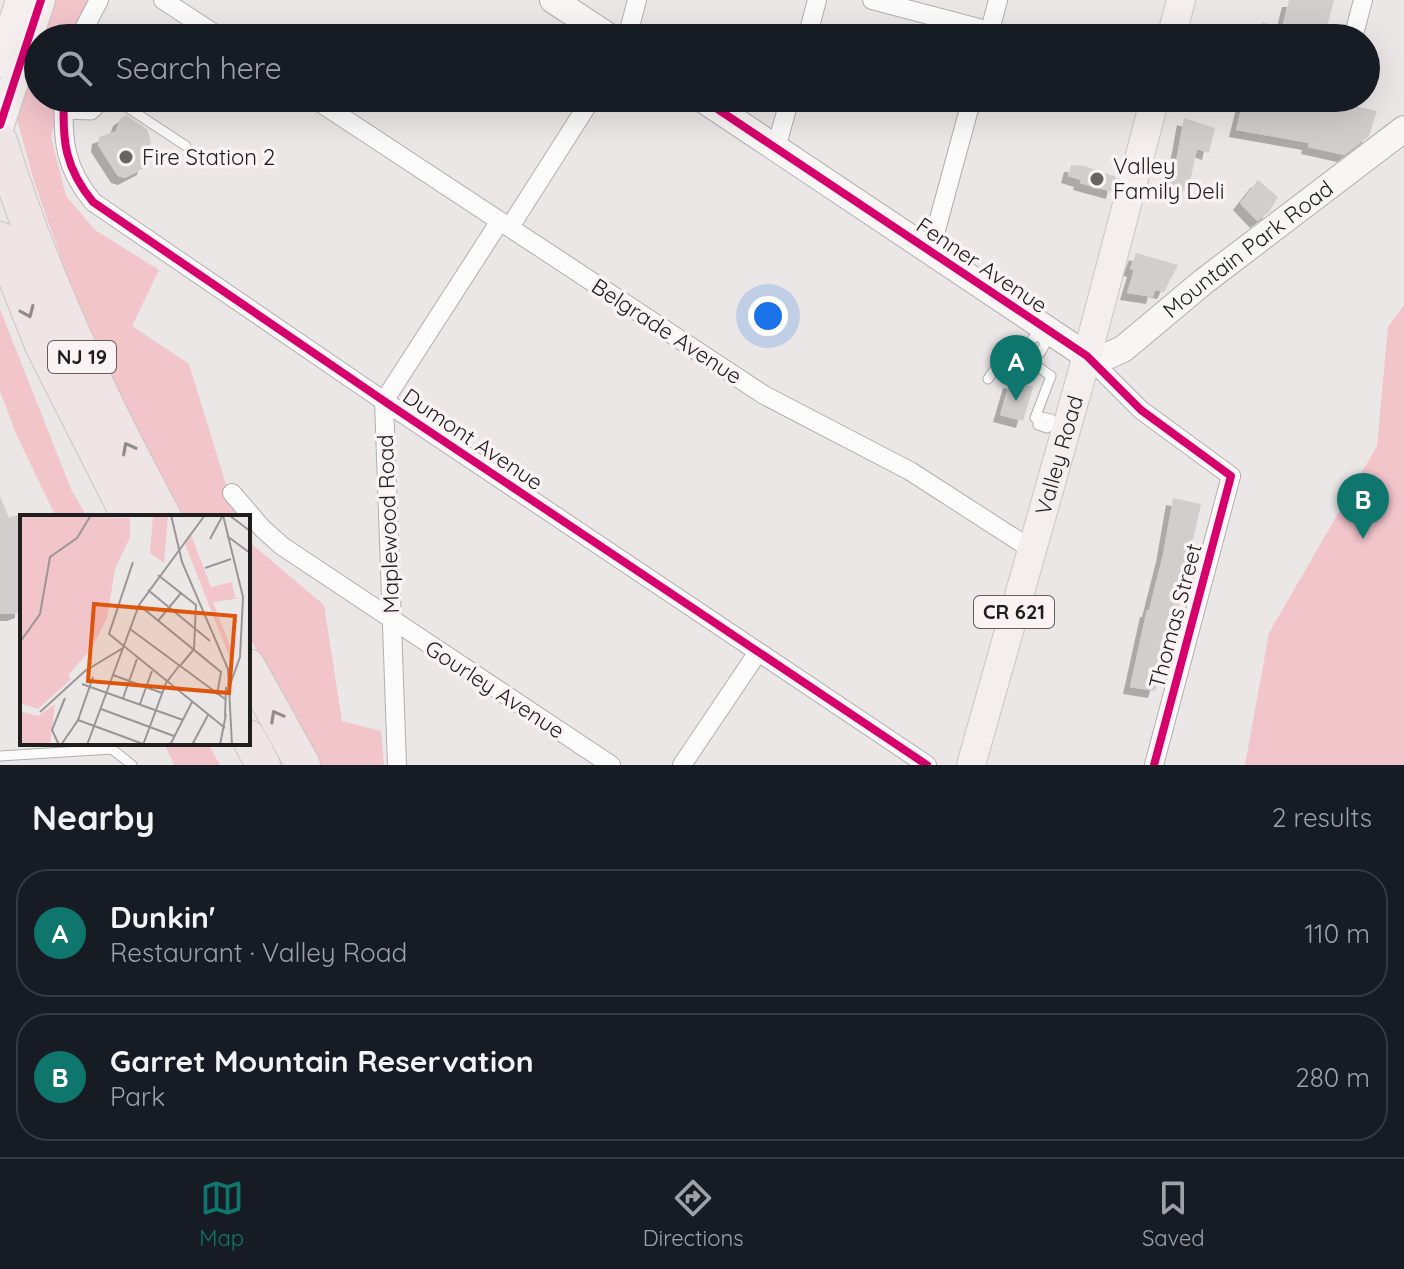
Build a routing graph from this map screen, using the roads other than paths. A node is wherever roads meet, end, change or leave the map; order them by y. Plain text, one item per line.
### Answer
1 (20, 0) edge
2 (41, 0) edge
3 (99, 0) edge
4 (163, 0) edge
5 (553, 0) edge
6 (637, 0) edge
7 (817, 0) edge
8 (872, 0) edge
9 (998, 0) edge
10 (1181, 0) edge
11 (1363, 0) edge
12 (33, 24) edge
13 (86, 24) edge
14 (200, 24) edge
15 (590, 24) edge
16 (631, 24) edge
17 (811, 24) edge
18 (954, 24) edge
19 (991, 24) edge
20 (1175, 24) edge
21 (1357, 24) edge
22 (24, 52) edge
23 (0, 63) edge
24 (64, 112) edge
25 (134, 112) edge
26 (334, 112) edge
27 (582, 112) edge
28 (722, 112) edge
29 (786, 112) edge
30 (968, 112) edge
31 (1151, 112) edge
32 (0, 125) edge
33 (1404, 129) edge
34 (0, 141) edge
35 (186, 146) dead end
36 (776, 148) junction
37 (505, 224) junction
38 (0, 239) edge
39 (930, 252) junction
40 (1043, 333) junction
41 (1087, 356) junction
42 (1030, 357) junction
43 (988, 379) dead end
44 (384, 401) junction
45 (1059, 427) junction
46 (1231, 476) joint
47 (232, 493) dead end
48 (128, 515) edge
49 (163, 515) edge
50 (1031, 549) junction
51 (390, 619) junction
52 (758, 652) junction
53 (250, 670) edge
54 (250, 741) edge
55 (0, 756) edge
56 (132, 765) edge
57 (263, 765) edge
58 (303, 765) edge
59 (397, 765) edge
60 (611, 765) edge
61 (682, 765) edge
62 (927, 765) edge
63 (971, 765) edge
64 (1154, 765) edge

1 - 23 main road
2 - 12 main road
3 - 13 street
4 - 14 street
5 - 15 street
6 - 16 street
7 - 17 street
8 - 18 street
9 - 19 street
10 - 20 main road
11 - 21 street
22 - 32 main road
24 - 44 street, Dumont Avenue
25 - 35 lane
26 - 37 street, Belgrade Avenue
27 - 37 street
28 - 36 street, Fenner Avenue
29 - 36 street
30 - 39 street
31 - 41 main road, Valley Road / CR 621
33 - 41 street, Mountain Park Road
49 -> 34 highway, NJ 19
36 - 39 street, Fenner Avenue
37 - 44 street
37 - 50 street, Belgrade Avenue
38 -> 48 highway, NJ 19
39 - 40 street, Fenner Avenue
40 - 41 street, Fenner Avenue
40 - 42 lane
41 - 45 main road, Valley Road / CR 621
41 - 46 street, Fenner Avenue
42 - 43 lane
42 - 45 lane
44 - 51 street, Maplewood Road
44 - 52 street, Dumont Avenue
45 - 50 main road, Valley Road / CR 621
46 - 64 street, Thomas Street
47 - 51 street, Gourley Avenue
50 - 63 main road, Valley Road / CR 621
51 - 59 street, Maplewood Road
51 - 60 street, Gourley Avenue
52 - 61 street
52 - 62 street, Dumont Avenue
58 -> 53 highway
54 - 57 highway
55 - 56 lane

